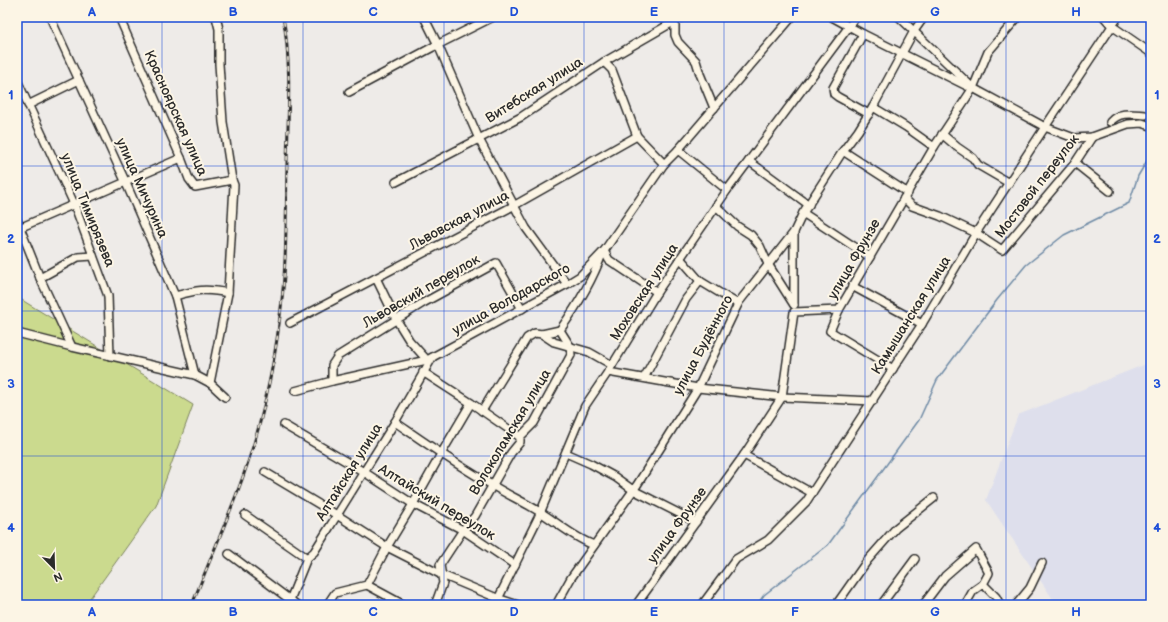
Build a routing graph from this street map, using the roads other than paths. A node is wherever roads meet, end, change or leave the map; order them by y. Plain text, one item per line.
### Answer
1 (50, 17) edge
2 (119, 17) edge
3 (216, 17) edge
4 (424, 17) edge
5 (493, 17) edge
6 (682, 17) edge
7 (792, 17) edge
8 (832, 17) edge
9 (856, 17) edge
10 (899, 17) edge
11 (924, 17) edge
12 (1018, 17) edge
13 (1104, 17) edge
14 (1118, 17) edge
15 (675, 21) junction
16 (1112, 26) junction
17 (848, 27) junction
18 (914, 31) junction
19 (863, 34) junction
20 (438, 45) junction
21 (1151, 53) edge
22 (902, 54) junction
23 (604, 62) junction
24 (79, 80) junction
25 (18, 83) edge
26 (973, 88) junction
27 (349, 92) dead end
28 (28, 105) junction
29 (714, 108) junction
30 (871, 111) junction
31 (1148, 115) edge
32 (1110, 122) dead end
33 (1131, 124) junction
34 (1151, 126) edge
35 (1045, 127) junction
36 (942, 134) junction
37 (637, 136) junction
38 (1092, 137) junction
39 (479, 138) junction
40 (934, 147) junction
41 (678, 150) junction
42 (843, 151) junction
43 (181, 158) junction
44 (749, 161) junction
45 (1076, 163) junction
46 (664, 164) junction
47 (232, 180) junction
48 (396, 182) dead end
49 (126, 183) junction
50 (1009, 183) junction
51 (727, 190) junction
52 (1110, 191) dead end
53 (906, 195) junction
54 (74, 204) junction
55 (809, 204) junction
56 (515, 205) junction
57 (716, 206) junction
58 (803, 213) junction
59 (17, 220) edge
60 (18, 229) edge
61 (794, 232) junction
62 (976, 233) junction
63 (604, 251) junction
64 (93, 256) junction
65 (870, 257) junction
66 (680, 258) junction
67 (768, 264) junction
68 (40, 278) junction
69 (376, 278) junction
70 (700, 281) junction
71 (567, 284) junction
72 (852, 286) junction
73 (657, 292) junction
74 (228, 293) junction
75 (175, 296) junction
76 (738, 304) junction
77 (794, 308) junction
78 (522, 309) junction
79 (839, 310) junction
80 (396, 319) junction
81 (290, 323) dead end
82 (922, 324) junction
83 (560, 330) junction
84 (17, 333) edge
85 (542, 334) junction
86 (570, 346) junction
87 (72, 347) junction
88 (110, 356) junction
89 (429, 359) junction
90 (612, 365) junction
91 (893, 369) junction
92 (423, 372) junction
93 (608, 372) junction
94 (195, 375) junction
95 (644, 378) junction
96 (332, 381) junction
97 (210, 383) junction
98 (698, 388) junction
99 (295, 391) dead end
100 (225, 397) dead end
101 (782, 397) junction
102 (873, 400) junction
103 (471, 403) junction
104 (482, 411) junction
105 (395, 422) junction
106 (284, 425) dead end
107 (520, 437) junction
108 (566, 453) junction
109 (441, 454) junction
110 (744, 455) junction
111 (265, 472) dead end
112 (364, 472) junction
113 (492, 486) junction
114 (633, 490) junction
115 (812, 493) junction
116 (934, 498) dead end
117 (414, 504) junction
118 (540, 512) junction
119 (245, 515) dead end
120 (337, 515) junction
121 (696, 522) junction
122 (463, 530) junction
123 (594, 545) junction
124 (387, 546) junction
125 (229, 554) dead end
126 (307, 558) junction
127 (915, 559) dead end
128 (1042, 563) dead end
129 (515, 565) junction
130 (442, 575) junction
131 (983, 584) junction
132 (367, 585) junction
133 (290, 600) junction
134 (496, 602) edge
135 (297, 605) edge
136 (327, 605) edge
137 (404, 605) edge
138 (435, 605) edge
139 (518, 605) edge
140 (556, 605) edge
141 (636, 605) edge
142 (702, 605) edge
143 (836, 605) edge
144 (881, 605) edge
145 (923, 605) edge
146 (965, 605) edge
147 (1000, 605) edge
148 (1016, 605) edge

1 - 24 street, улица Мичурина
2 - 43 street, Красноярская улица
3 - 47 street
4 - 20 street
5 - 20 street
6 - 15 street, Витебская улица
7 - 29 street, улица Володарского
8 - 17 street
9 - 17 street, Моховская улица
10 - 18 street
11 - 18 street, улица Будённого
12 - 26 street, улица Фрунзе
13 - 16 street
14 - 16 street, Камышанская улица
15 - 23 street, Витебская улица
15 - 29 street
16 - 21 street
16 - 35 street, Камышанская улица
17 - 19 street
17 - 44 street, Моховская улица
18 - 22 street, улица Будённого
18 - 26 street
19 - 22 street
19 - 30 street
20 - 27 street
20 - 39 street
22 - 26 street
22 - 30 street, улица Будённого
23 - 37 street
23 - 39 street, Витебская улица
24 - 28 street
24 - 49 street, улица Мичурина
25 - 28 street, улица Тимирязева
26 - 35 street
26 - 36 street, улица Фрунзе
28 - 54 street, улица Тимирязева
29 - 41 street, улица Володарского
30 - 40 street
30 - 42 street, улица Будённого
31 - 32 street
31 - 33 street
33 - 34 street
33 - 38 street
35 - 38 street
35 - 50 street, Камышанская улица
36 - 40 street, улица Фрунзе
36 - 50 street
37 - 46 street
37 - 56 street, Львовская улица
38 - 45 street, Мостовой переулок
39 - 48 street, Витебская улица
39 - 56 street
40 - 53 street, улица Фрунзе
41 - 46 street, улица Володарского
41 - 51 street
42 - 53 street
42 - 55 street, улица Будённого
43 - 47 street, Красноярская улица
43 - 49 street
44 - 51 street, Моховская улица
44 - 55 street
45 - 52 street
45 - 62 street, Мостовой переулок
46 - 63 street, улица Володарского
47 - 74 street
49 - 54 street
49 - 75 street, улица Мичурина
50 - 62 street, Камышанская улица
51 - 57 street, Моховская улица
53 - 62 street
53 - 65 street, улица Фрунзе
54 - 60 street
54 - 64 street, улица Тимирязева
55 - 58 street, улица Будённого
56 - 69 street, Львовская улица
56 - 71 street
57 - 66 street, Моховская улица
57 - 67 street
58 - 61 street, улица Будённого
58 - 65 street
59 - 60 street
60 - 68 street
61 - 67 street, улица Будённого
61 - 77 street
62 - 82 street, Камышанская улица
63 - 71 street, улица Володарского
63 - 73 street
63 - 83 street
64 - 68 street
64 - 88 street, улица Тимирязева
65 - 72 street, улица Фрунзе
66 - 70 street
66 - 73 street, Моховская улица
67 - 76 street, улица Будённого
67 - 77 street
68 - 87 street
69 - 80 street
69 - 81 street, Львовская улица
70 - 76 street
70 - 95 street
71 - 78 street, улица Володарского
72 - 79 street, улица Фрунзе
72 - 82 street
73 - 90 street, Моховская улица
74 - 75 street
74 - 97 street
75 - 94 street, улица Мичурина
76 - 98 street, улица Будённого
77 - 79 street, улица Фрунзе
77 - 101 street, улица Фрунзе
78 - 80 street, Львовский переулок
78 - 89 street, улица Володарского
79 - 91 street
80 - 89 street
80 - 96 street, Львовский переулок
82 - 91 street, Камышанская улица
83 - 85 street
83 - 86 street
84 - 87 street
85 - 86 street
85 - 104 street
86 - 90 street
86 - 107 street, Волоколамская улица
87 - 88 street
88 - 94 street
89 - 92 street, Алтайская улица
89 - 96 street, улица Володарского
90 - 93 street, Моховская улица
91 - 102 street, Камышанская улица
92 - 103 street
92 - 105 street, Алтайская улица
93 - 95 street
93 - 108 street, Моховская улица
94 - 97 street
95 - 98 street
96 - 99 street, улица Володарского
97 - 100 street
98 - 101 street
98 - 114 street, улица Будённого
101 - 102 street
101 - 110 street, улица Фрунзе
102 - 115 street, Камышанская улица
103 - 104 street
103 - 109 street
104 - 107 street
105 - 109 street
105 - 112 street, Алтайская улица
106 - 112 street, Алтайский переулок
107 - 113 street, Волоколамская улица
108 - 114 street
108 - 118 street, Моховская улица
109 - 113 street
109 - 117 street
110 - 115 street
110 - 121 street, улица Фрунзе
111 - 120 street
112 - 117 street, Алтайский переулок
112 - 120 street, Алтайская улица
113 - 118 street
113 - 122 street, Волоколамская улица
114 - 121 street
114 - 123 street, улица Будённого
115 - 142 street, Камышанская улица
116 - 143 street
117 - 122 street, Алтайский переулок
117 - 124 street
118 - 123 street
118 - 129 street, Моховская улица
119 - 126 street
120 - 124 street
120 - 126 street, Алтайская улица
121 - 141 street, улица Фрунзе
122 - 129 street, Алтайский переулок
122 - 130 street, Волоколамская улица
123 - 140 street, улица Будённого
124 - 130 street
124 - 132 street
125 - 133 street
126 - 133 street, Алтайская улица
127 - 144 street
128 - 148 street
129 - 134 street, Моховская улица
130 - 134 street
130 - 138 street, Волоколамская улица
131 - 145 street
131 - 146 street
131 - 147 street
132 - 136 street
132 - 137 street
133 - 135 street
134 - 139 street

